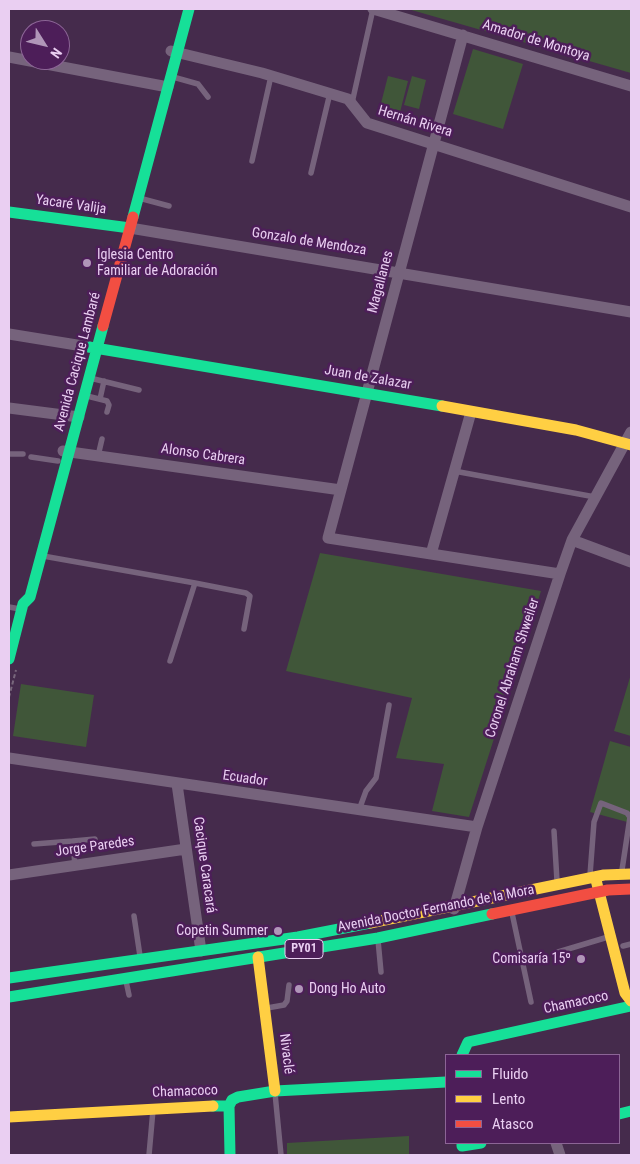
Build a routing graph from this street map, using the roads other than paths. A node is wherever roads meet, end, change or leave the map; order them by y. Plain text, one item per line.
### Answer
1 (180, 9) edge
2 (189, 9) edge
3 (373, 9) edge
4 (464, 35) junction
5 (173, 52) junction
6 (9, 57) edge
7 (271, 76) junction
8 (166, 83) junction
9 (631, 86) edge
10 (330, 93) junction
11 (208, 98) dead end
12 (352, 103) junction
13 (434, 143) junction
14 (252, 161) dead end
15 (311, 173) dead end
16 (138, 198) junction
17 (169, 206) dead end
18 (631, 206) edge
19 (9, 212) edge
20 (126, 228) junction
21 (400, 272) junction
22 (631, 312) edge
23 (9, 334) edge
24 (93, 348) junction
25 (89, 378) junction
26 (104, 382) junction
27 (140, 390) dead end
28 (367, 392) junction
29 (85, 396) junction
30 (100, 399) junction
31 (9, 408) edge
32 (107, 412) dead end
33 (471, 412) junction
34 (75, 416) junction
35 (631, 432) edge
36 (102, 439) dead end
37 (628, 444) edge
38 (9, 454) edge
39 (22, 454) dead end
40 (63, 455) junction
41 (31, 456) dead end
42 (98, 456) junction
43 (454, 472) junction
44 (341, 490) junction
45 (595, 497) junction
46 (572, 540) junction
47 (431, 554) junction
48 (41, 556) junction
49 (631, 562) edge
50 (560, 574) junction
51 (195, 583) junction
52 (9, 607) edge
53 (23, 607) junction
54 (244, 629) dead end
55 (170, 660) dead end
56 (13, 662) edge
57 (389, 706) dead end
58 (9, 758) edge
59 (177, 784) junction
60 (359, 810) junction
61 (477, 827) junction
62 (554, 831) dead end
63 (95, 839) dead end
64 (73, 841) junction
65 (34, 844) dead end
66 (186, 849) junction
67 (75, 866) junction
68 (626, 874) edge
69 (9, 875) edge
70 (596, 877) junction
71 (557, 885) junction
72 (631, 889) edge
73 (603, 891) junction
74 (454, 905) junction
75 (512, 911) junction
76 (134, 916) dead end
77 (453, 924) junction
78 (610, 936) junction
79 (378, 938) junction
80 (627, 945) edge
81 (201, 950) junction
82 (558, 952) dead end
83 (258, 957) junction
84 (140, 959) junction
85 (381, 972) dead end
86 (631, 975) edge
87 (9, 978) edge
88 (126, 978) junction
89 (288, 985) dead end
90 (129, 995) dead end
91 (9, 997) edge
92 (631, 1000) edge
93 (531, 1002) dead end
94 (631, 1006) edge
95 (265, 1008) junction
96 (462, 1054) edge
97 (445, 1082) edge
98 (275, 1091) junction
99 (229, 1106) junction
100 (153, 1108) junction
101 (9, 1117) edge
102 (477, 1144) edge
103 (462, 1148) edge
104 (149, 1155) edge
105 (230, 1155) edge
106 (281, 1155) edge

1 - 5 main road, Avenida Cacique Lambaré
2 - 5 main road, Avenida Cacique Lambaré
3 - 4 street, Amador de Montoya
3 - 12 lane
4 - 9 street, Amador de Montoya
4 - 13 street, Magallanes
5 - 7 street, Hernán Rivera
5 - 8 main road, Avenida Cacique Lambaré
6 - 8 street
7 - 10 street, Hernán Rivera
7 - 14 lane
8 - 11 lane
8 - 16 main road, Avenida Cacique Lambaré
8 - 20 main road, Avenida Cacique Lambaré
10 - 12 street, Hernán Rivera
10 - 15 lane
12 - 13 street, Hernán Rivera
13 - 18 street, Hernán Rivera
13 - 21 street, Magallanes
16 - 17 lane
16 - 20 main road, Avenida Cacique Lambaré
19 - 20 main road, Yacaré Valija
20 - 21 street, Gonzalo de Mendoza
20 - 24 main road, Avenida Cacique Lambaré
21 - 22 street, Gonzalo de Mendoza
21 - 28 street, Magallanes
23 - 24 street
24 - 25 main road, Avenida Cacique Lambaré
24 - 28 main road, Juan de Zalazar
24 - 34 main road, Avenida Cacique Lambaré
25 - 26 lane
25 - 29 main road, Avenida Cacique Lambaré
26 - 27 lane
26 - 30 lane
28 - 33 main road, Juan de Zalazar
28 - 44 street, Magallanes
29 - 30 lane
29 - 34 main road, Avenida Cacique Lambaré
30 - 32 lane
31 - 34 street
33 - 37 main road, Juan de Zalazar
33 - 43 street
34 - 40 main road, Avenida Cacique Lambaré
35 - 37 street, Coronel Abraham Shweiler
36 - 42 lane
37 - 45 street, Coronel Abraham Shweiler
38 - 39 lane
40 - 41 lane
40 - 42 street, Alonso Cabrera
40 - 48 main road, Avenida Cacique Lambaré
40 - 53 main road, Avenida Cacique Lambaré
42 - 44 street, Alonso Cabrera
43 - 45 lane
43 - 47 street
44 - 47 street, Magallanes
45 - 46 street, Coronel Abraham Shweiler
46 - 49 street
46 - 50 street, Coronel Abraham Shweiler
47 - 50 street
48 - 51 lane
48 - 53 main road, Avenida Cacique Lambaré
50 - 61 street, Coronel Abraham Shweiler
51 - 54 lane
51 - 55 lane
52 - 53 lane
53 - 56 main road, Avenida Cacique Lambaré
57 - 60 lane
58 - 59 street, Ecuador
59 - 60 street, Ecuador
59 - 66 street, Cacique Caracará
60 - 61 street, Ecuador
61 - 74 street, Coronel Abraham Shweiler
62 - 71 lane
63 - 64 lane
64 - 65 lane
64 - 67 lane
66 - 67 street, Jorge Paredes
66 - 81 street, Cacique Caracará
67 - 69 street, Jorge Paredes
68 - 70 main road, Avenida Doctor Fernando de la Mora / PY01
68 - 70 lane
70 - 71 main road, Avenida Doctor Fernando de la Mora / PY01
70 - 73 main road
71 - 74 main road, Avenida Doctor Fernando de la Mora / PY01
72 - 73 main road, Avenida Doctor Fernando de la Mora / PY01
73 - 75 main road, Avenida Doctor Fernando de la Mora / PY01
73 - 78 main road
73 - 80 main road
74 - 77 street, Coronel Abraham Shweiler
74 - 81 main road, Avenida Doctor Fernando de la Mora / PY01
75 - 77 main road, Avenida Doctor Fernando de la Mora / PY01
75 - 93 lane
76 - 84 lane
77 - 79 main road, Avenida Doctor Fernando de la Mora / PY01
78 - 82 lane
78 - 92 main road
79 - 83 main road, Avenida Doctor Fernando de la Mora / PY01
79 - 85 lane
80 - 86 main road
81 - 84 main road, Avenida Doctor Fernando de la Mora / PY01
83 - 88 main road, Avenida Doctor Fernando de la Mora / PY01
83 - 95 main road, Nivaclé
84 - 87 main road, Avenida Doctor Fernando de la Mora / PY01
88 - 90 lane
88 - 91 main road, Avenida Doctor Fernando de la Mora / PY01
89 - 95 lane
94 - 96 main road, Chamacoco
95 - 98 main road, Nivaclé
97 - 98 main road, Chamacoco
98 - 99 main road, Chamacoco
98 - 106 lane, Nivaclé
99 - 100 main road, Chamacoco
99 - 105 main road
100 - 101 main road, Chamacoco
100 - 104 lane
102 - 103 main road

